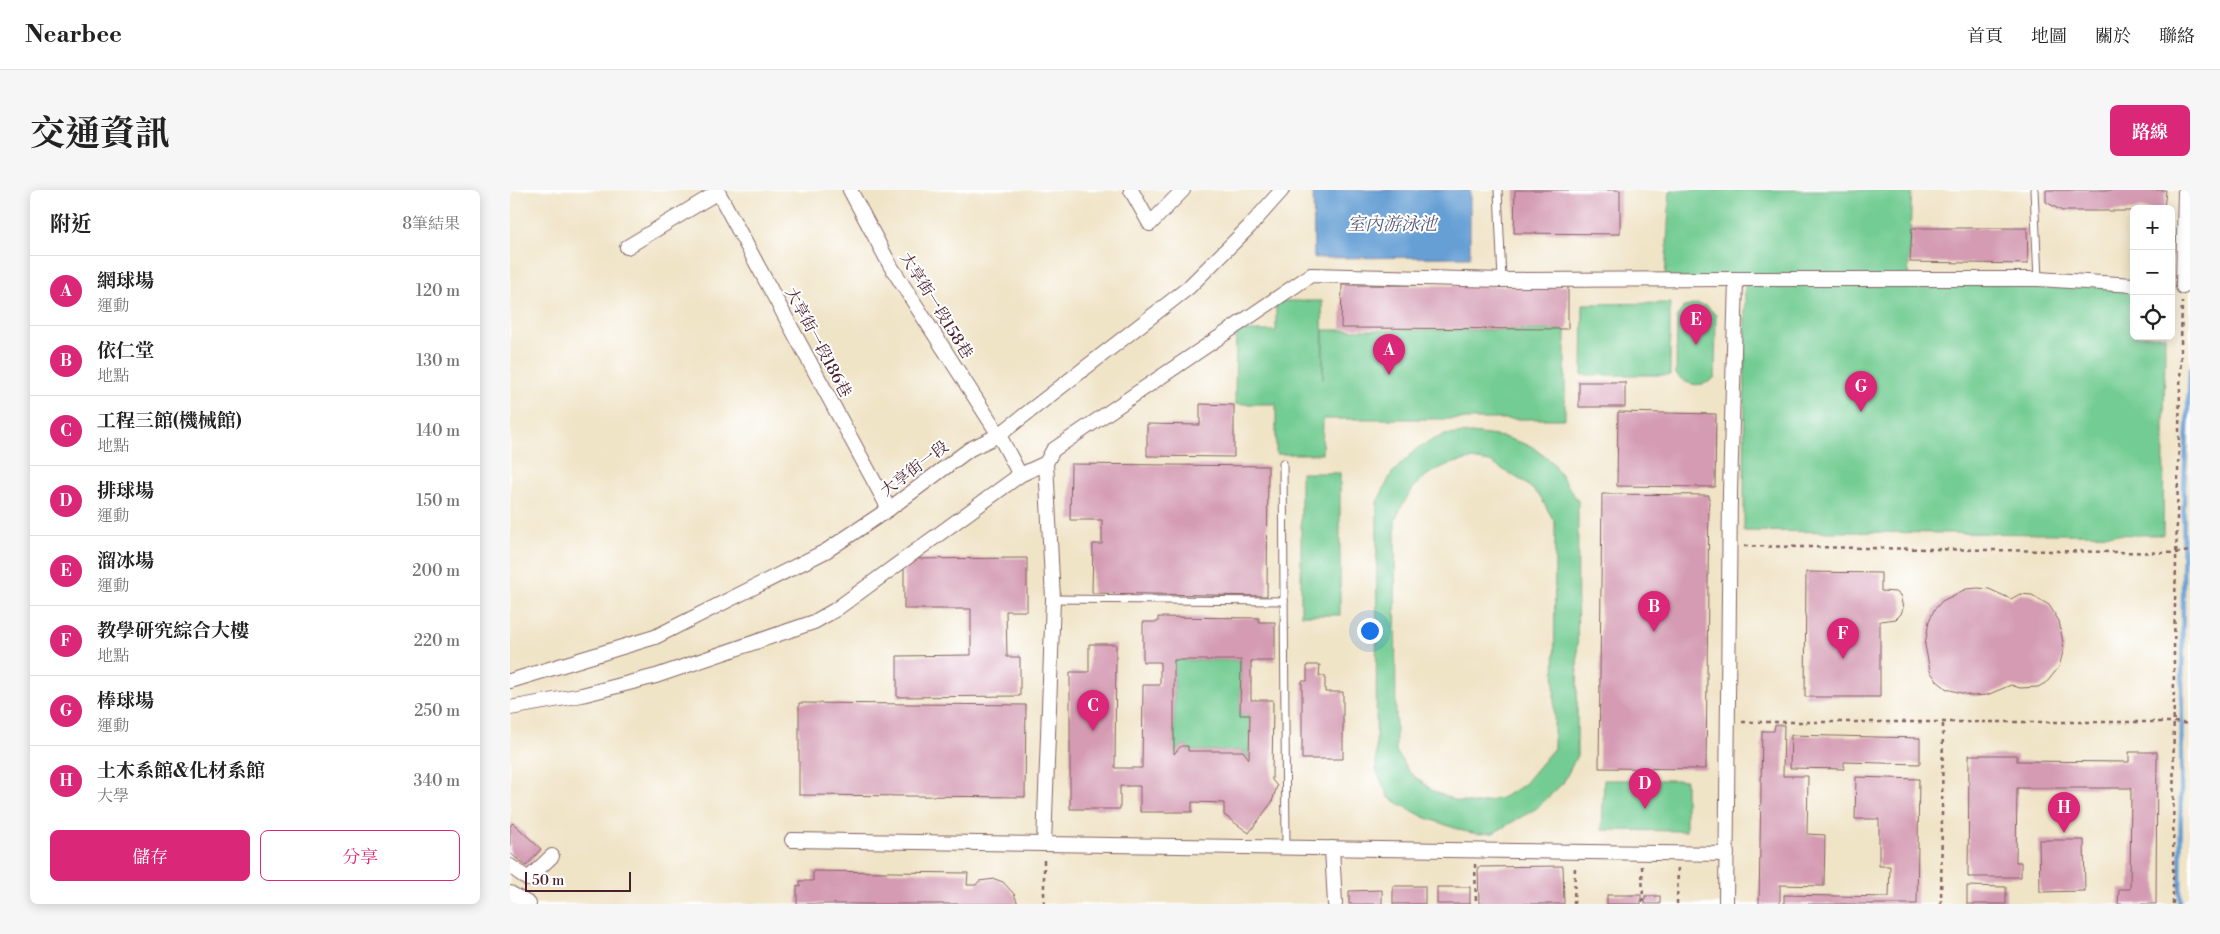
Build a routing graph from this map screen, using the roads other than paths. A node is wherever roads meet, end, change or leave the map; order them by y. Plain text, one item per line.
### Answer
1 (850, 190) edge
2 (1131, 190) edge
3 (1183, 190) edge
4 (1282, 190) edge
5 (1498, 190) edge
6 (2034, 190) edge
7 (2185, 190) edge
8 (720, 191) edge
9 (627, 247) dead end
10 (1736, 279) junction
11 (2038, 279) junction
12 (1502, 280) junction
13 (2130, 285) edge
14 (2181, 287) edge
15 (999, 435) junction
16 (1046, 463) junction
17 (1283, 464) dead end
18 (1020, 475) junction
19 (889, 509) junction
20 (1053, 599) junction
21 (1284, 601) junction
22 (510, 682) edge
23 (510, 708) edge
24 (792, 840) dead end
25 (1044, 847) junction
26 (1286, 848) junction
27 (1332, 848) junction
28 (1727, 854) junction
29 (552, 856) dead end
30 (510, 866) edge
31 (510, 893) edge
32 (529, 904) edge
33 (1335, 904) edge
34 (1726, 904) edge

1 - 15 street, 大享街一段158巷
2 - 3 street
4 - 15 street, 大享街一段
5 - 12 lane
6 - 11 lane
7 - 14 street
8 - 9 street
8 - 19 street, 大享街一段186巷
10 - 11 street
10 - 12 street
10 - 28 street
11 - 13 street
12 - 16 street
15 - 18 street, 大享街一段158巷
15 - 19 street, 大享街一段
16 - 18 street
16 - 20 street
17 - 21 lane
18 - 23 street
19 - 22 street, 大享街一段
20 - 21 lane
20 - 25 street
21 - 26 lane
24 - 25 street
25 - 26 street
26 - 27 street
27 - 28 street
27 - 33 street
28 - 34 street
29 - 30 street
31 - 32 street

